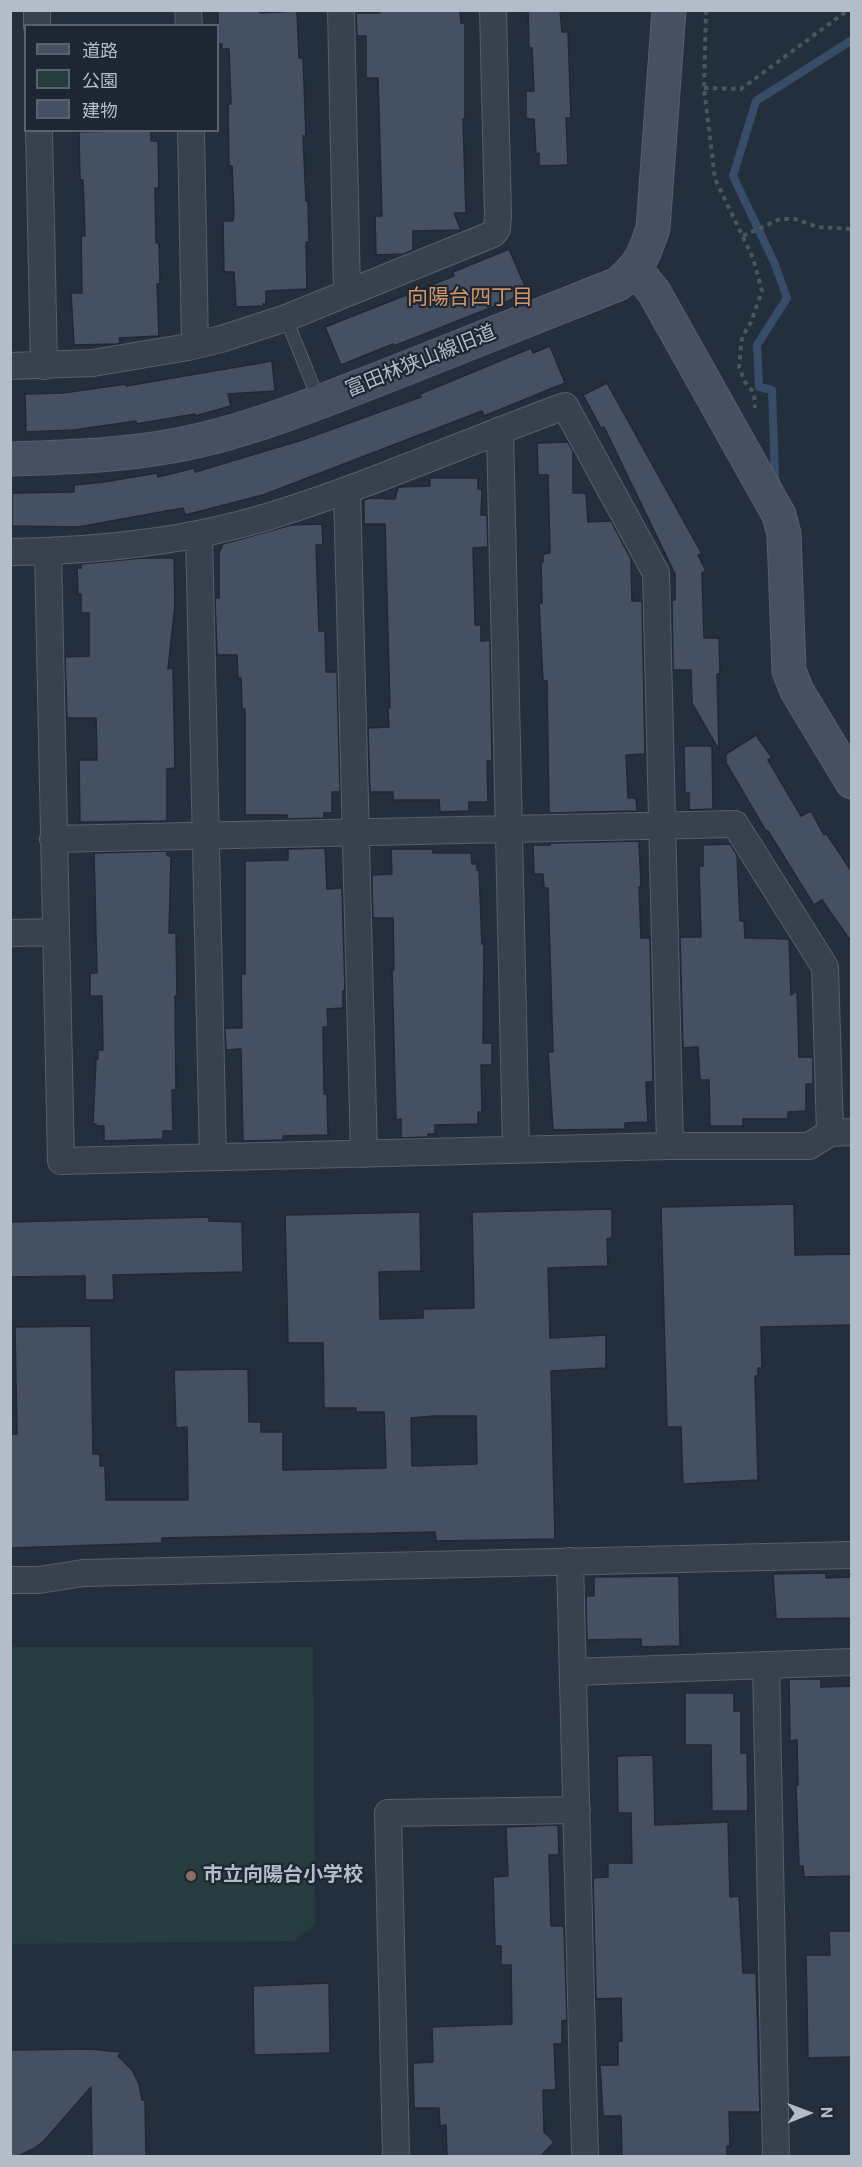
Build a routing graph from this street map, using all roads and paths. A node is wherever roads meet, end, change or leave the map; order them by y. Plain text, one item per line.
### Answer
1 (341, 10) edge
2 (493, 10) edge
3 (669, 10) edge
4 (705, 10) edge
5 (848, 10) edge
6 (704, 88) junction
7 (39, 132) edge
8 (191, 132) edge
9 (852, 229) edge
10 (742, 236) junction
11 (636, 270) junction
12 (347, 294) junction
13 (286, 318) junction
14 (195, 345) junction
15 (10, 366) edge
16 (44, 366) junction
17 (320, 402) junction
18 (500, 430) junction
19 (740, 445) junction
20 (10, 459) edge
21 (346, 490) junction
22 (199, 534) junction
23 (48, 551) junction
24 (10, 552) edge
25 (852, 782) edge
26 (662, 825) junction
27 (509, 828) junction
28 (356, 832) junction
29 (206, 835) junction
30 (53, 838) junction
31 (55, 932) junction
32 (10, 933) edge
33 (841, 1133) edge
34 (670, 1146) junction
35 (516, 1150) junction
36 (364, 1154) junction
37 (213, 1157) junction
38 (852, 1555) edge
39 (570, 1561) junction
40 (10, 1568) edge
41 (83, 1573) junction
42 (10, 1580) edge
43 (852, 1662) edge
44 (766, 1665) junction
45 (574, 1672) junction
46 (577, 1810) junction
47 (396, 2157) edge
48 (585, 2157) edge
49 (776, 2157) edge

1 - 12 street
2 - 12 street
3 - 11 street
4 - 6 path
5 - 6 path
6 - 10 path
7 - 16 street
8 - 14 street
9 - 10 path
10 - 19 path
11 - 17 street, 富田林狭山線旧道
11 - 19 street
12 - 13 street
13 - 14 street
13 - 17 lane
14 - 16 street
15 - 16 street
17 - 20 street, 富田林狭山線旧道
18 - 21 street
18 - 26 street
18 - 27 street
19 - 25 street
21 - 22 street
21 - 28 street
22 - 23 street
22 - 29 street
23 - 24 street
23 - 30 street
26 - 27 street
26 - 33 street
26 - 34 street
27 - 28 street
27 - 35 street
28 - 29 street
28 - 36 street
29 - 30 street
29 - 37 street
30 - 31 street
31 - 32 street
31 - 37 street
33 - 34 street
34 - 35 street
35 - 36 street
36 - 37 street
38 - 39 street
39 - 41 street
39 - 45 street
40 - 41 street
41 - 42 street
43 - 44 street
44 - 45 street
44 - 49 street
45 - 46 street
46 - 47 street
46 - 48 street

